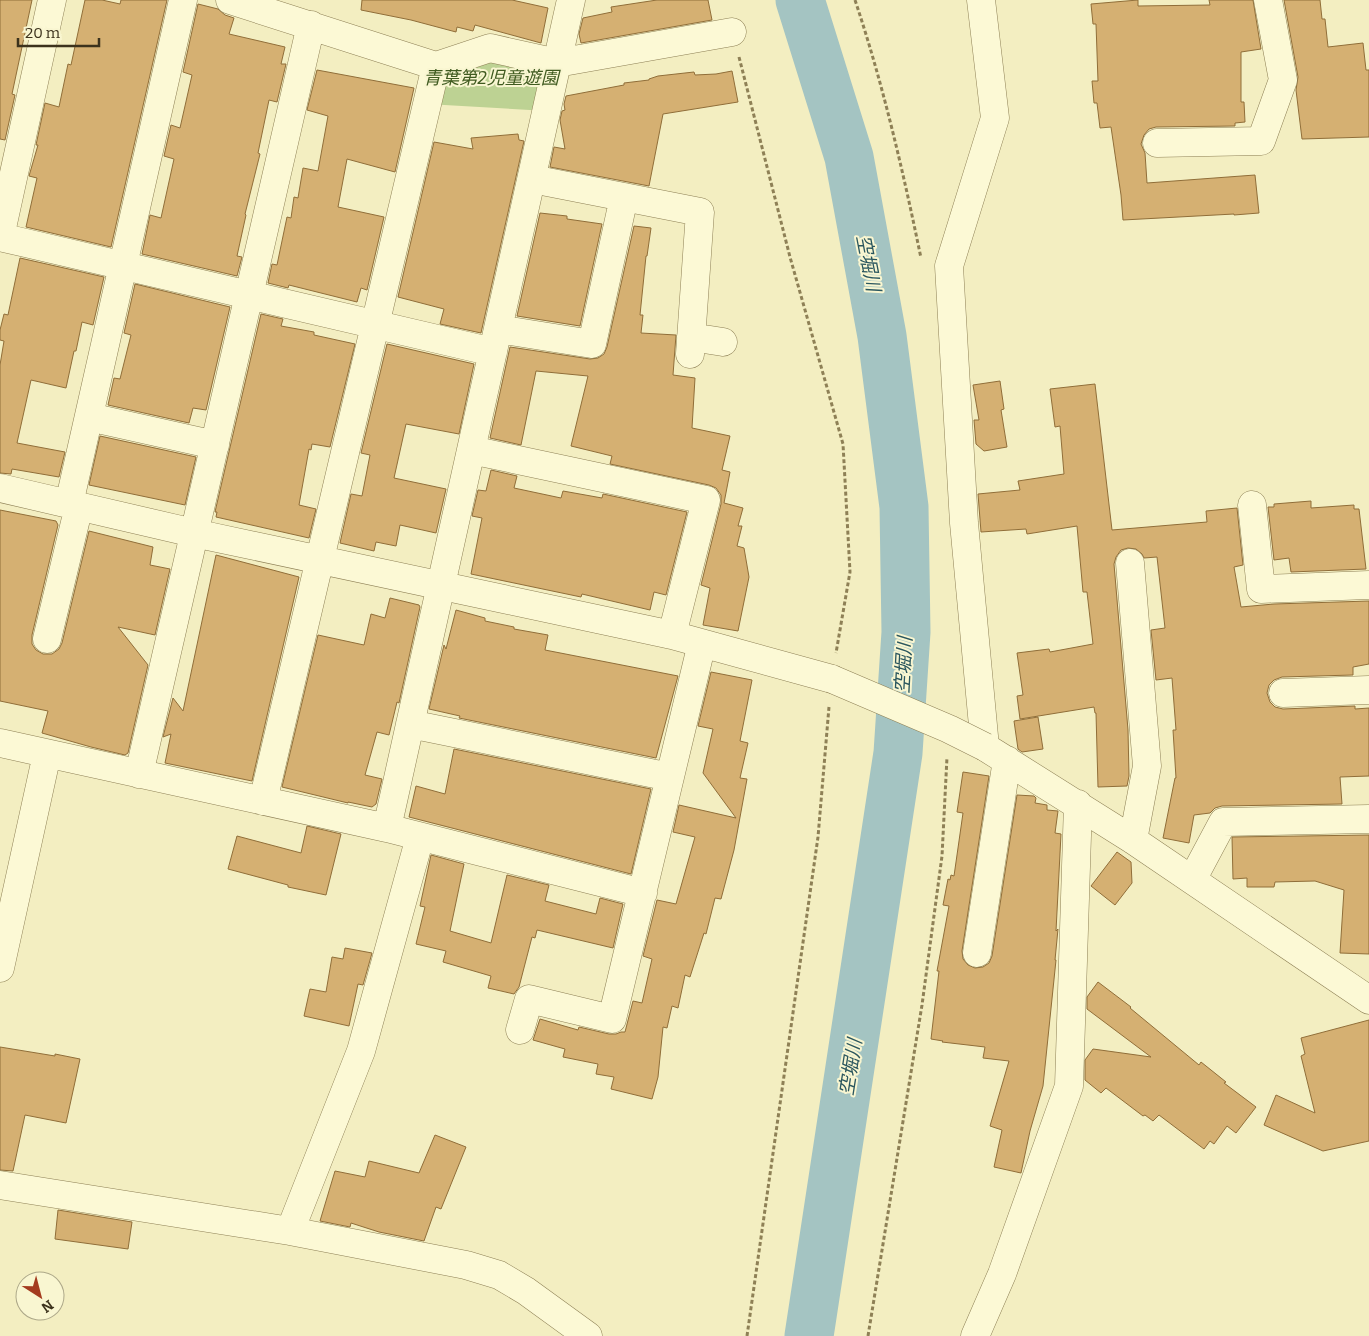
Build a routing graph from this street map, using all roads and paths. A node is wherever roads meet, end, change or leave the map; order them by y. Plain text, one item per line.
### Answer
1 (52, 0) edge
2 (182, 0) edge
3 (230, 0) edge
4 (571, 0) edge
5 (854, 0) edge
6 (982, 0) edge
7 (1268, 0) edge
8 (310, 25) junction
9 (732, 32) joint
10 (557, 64) junction
11 (436, 66) junction
12 (1157, 143) dead end
13 (532, 179) junction
14 (624, 196) junction
15 (0, 237) edge
16 (922, 264) dead end
17 (124, 266) junction
18 (249, 295) junction
19 (375, 324) junction
20 (496, 340) junction
21 (723, 342) dead end
22 (89, 417) junction
23 (215, 444) junction
24 (471, 450) junction
25 (0, 488) edge
26 (74, 505) junction
27 (1252, 505) dead end
28 (194, 532) junction
29 (320, 559) junction
30 (1130, 563) dead end
31 (441, 585) junction
32 (1369, 585) edge
33 (672, 635) junction
34 (47, 639) dead end
35 (702, 643) junction
36 (832, 679) junction
37 (1369, 690) edge
38 (1283, 693) dead end
39 (410, 724) junction
40 (949, 729) junction
41 (0, 743) edge
42 (996, 753) junction
43 (47, 754) junction
44 (139, 774) junction
45 (670, 777) junction
46 (263, 801) junction
47 (1078, 804) junction
48 (1369, 819) edge
49 (387, 828) junction
50 (420, 837) junction
51 (1133, 840) junction
52 (1192, 880) junction
53 (643, 893) junction
54 (977, 953) dead end
55 (0, 968) edge
56 (1369, 1000) edge
57 (520, 1030) dead end
58 (0, 1185) edge
59 (290, 1231) junction
60 (588, 1336) edge
61 (747, 1336) edge
62 (868, 1336) edge
63 (976, 1336) edge

1 - 15 street
2 - 17 street
3 - 8 street
4 - 10 street
5 - 16 path
6 - 42 street
7 - 12 street
8 - 11 street
8 - 18 street
9 - 10 street
9 - 36 path
10 - 11 street
10 - 13 street
11 - 19 street
13 - 14 street
13 - 20 street
14 - 20 street
14 - 21 street
15 - 17 street
17 - 18 street
17 - 22 street
18 - 19 street
18 - 23 street
19 - 20 street
19 - 29 street
20 - 24 street
22 - 23 street
22 - 26 street
23 - 28 street
24 - 31 street
24 - 33 street
25 - 26 street
26 - 28 street
26 - 34 street
27 - 32 street
28 - 29 street
28 - 44 street
29 - 31 street
29 - 46 street
30 - 51 street
31 - 33 street
31 - 39 street
33 - 35 street
35 - 36 street
35 - 45 street
36 - 40 street, bridge
36 - 61 path
37 - 38 street
39 - 45 street
39 - 49 street
40 - 42 street, bridge
40 - 62 path
41 - 43 street
42 - 47 street
42 - 54 street
43 - 44 street
43 - 55 street
44 - 46 street
45 - 53 street
46 - 49 street
47 - 51 street
47 - 63 street
48 - 52 street
49 - 50 street
50 - 53 street
50 - 59 street
51 - 52 street
52 - 56 street
53 - 57 street
58 - 59 street
59 - 60 street

